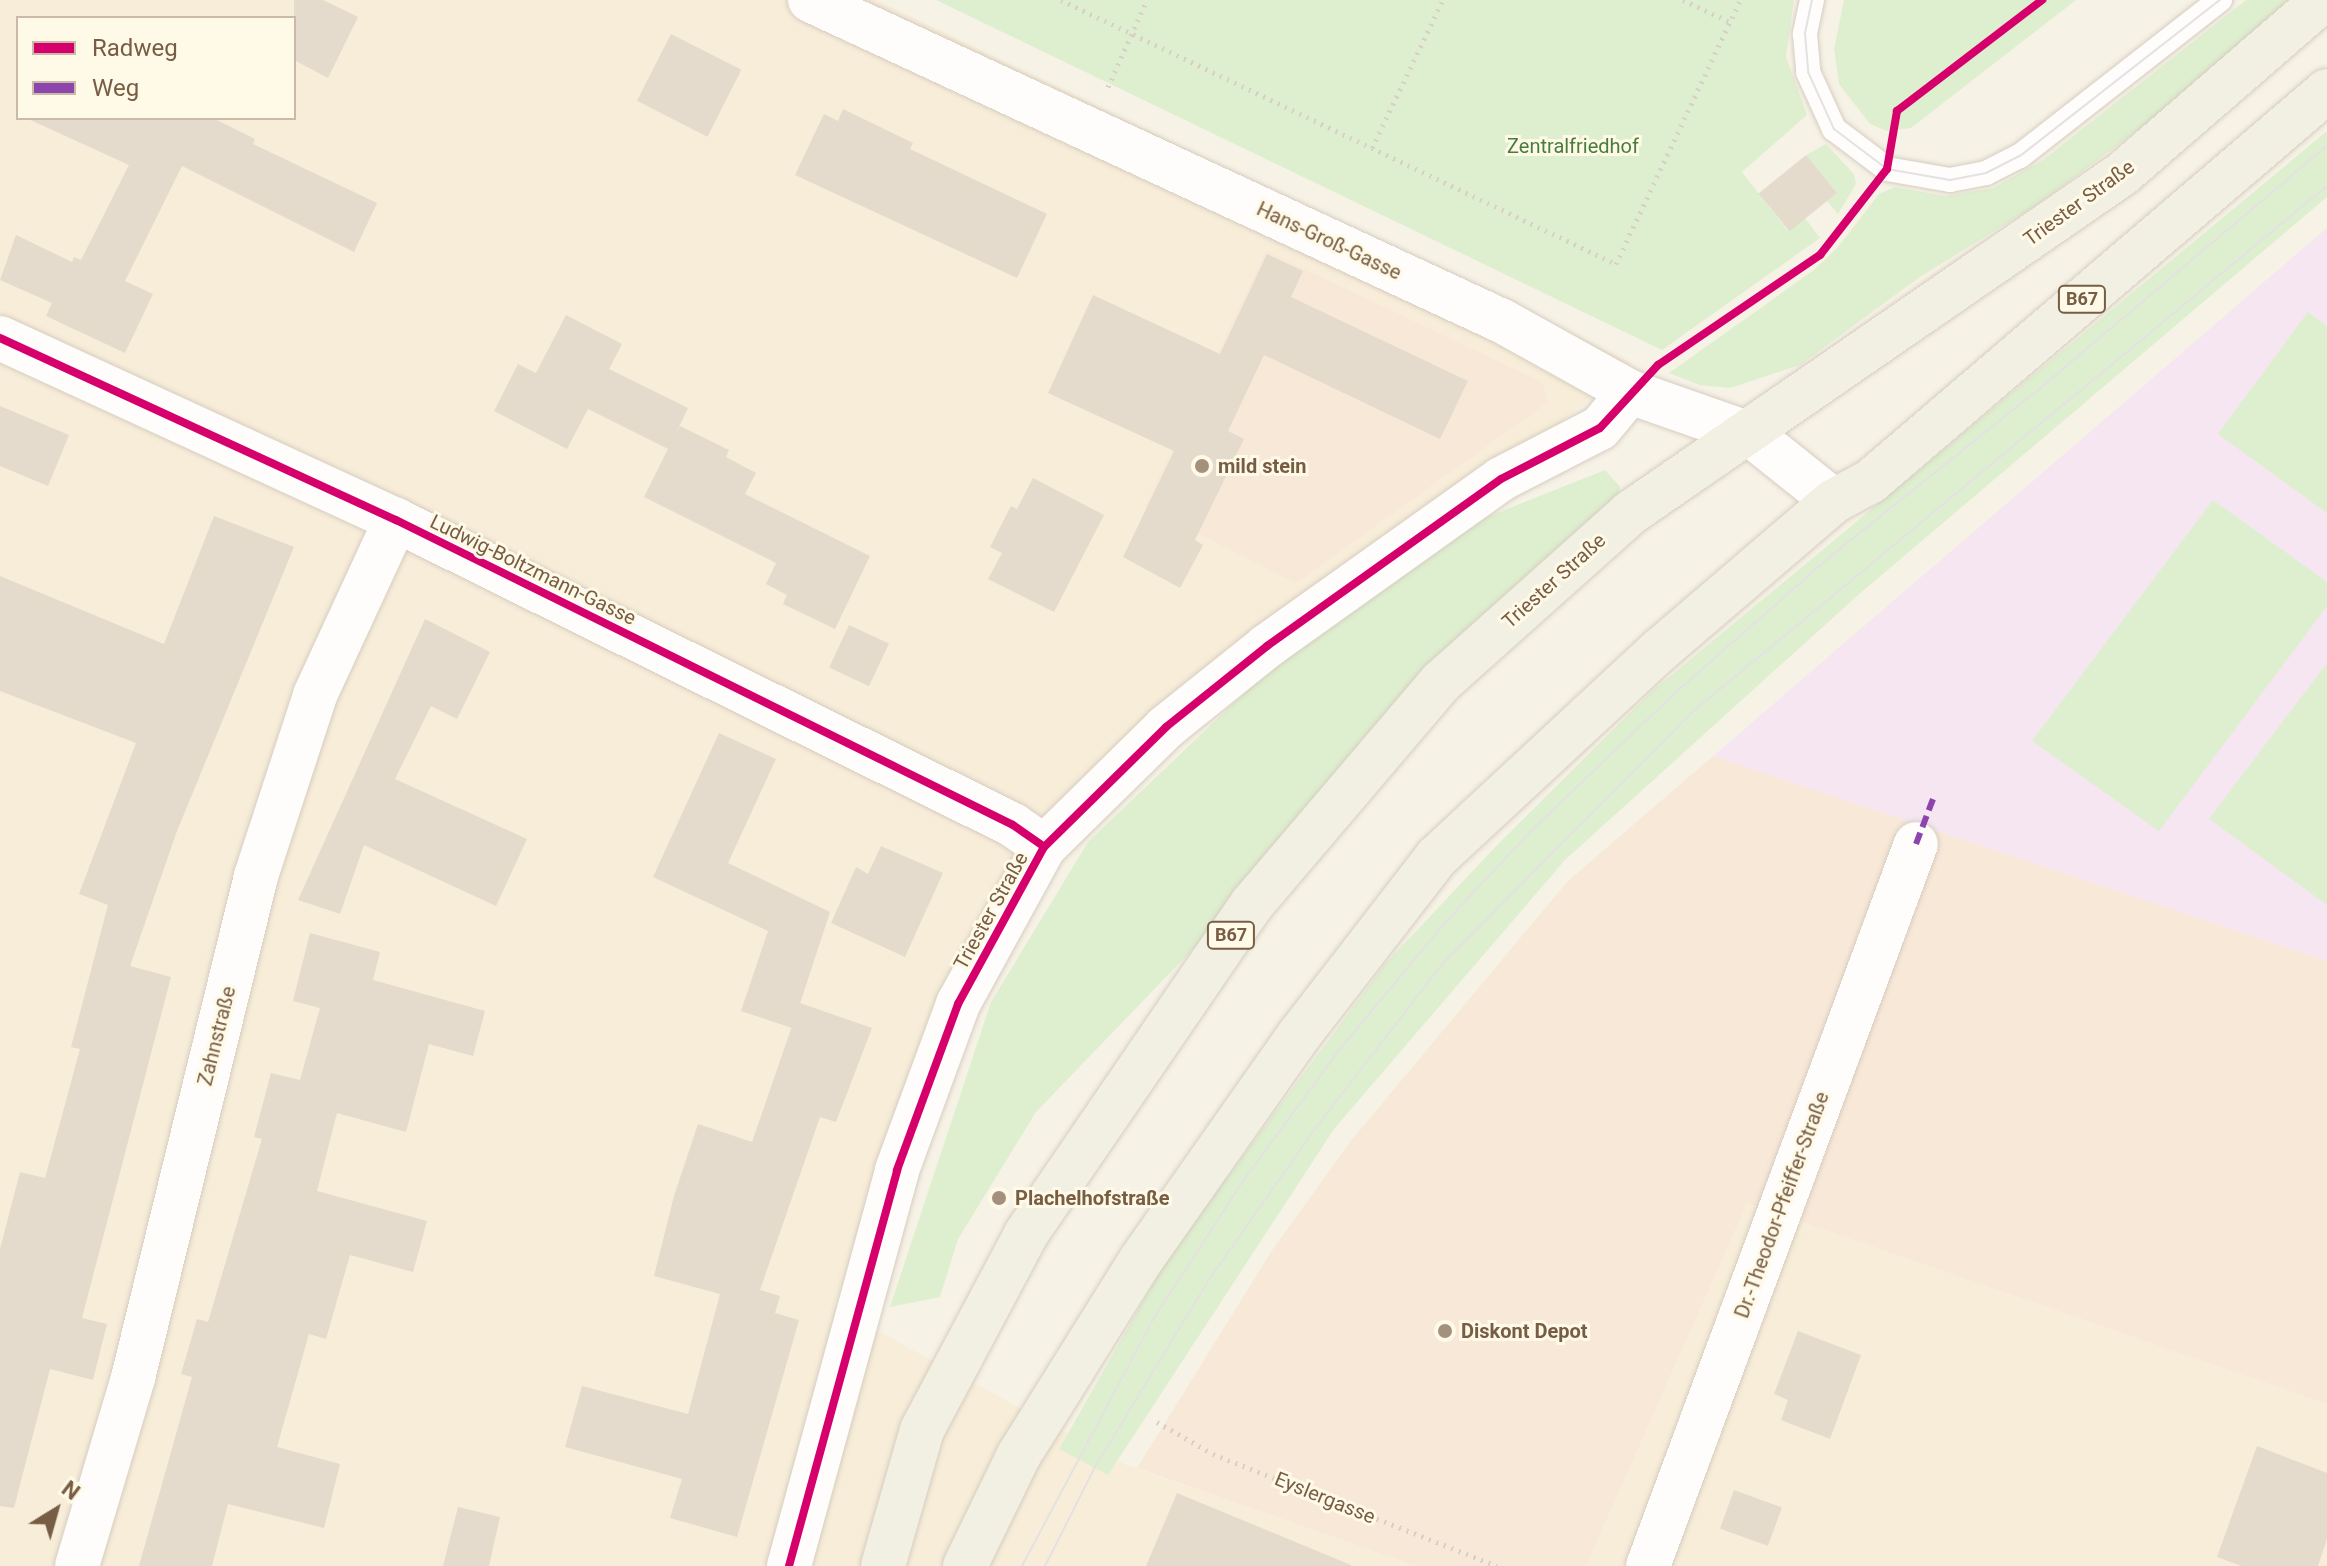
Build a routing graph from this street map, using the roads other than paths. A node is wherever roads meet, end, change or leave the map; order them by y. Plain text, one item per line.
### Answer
1 (810, 0) edge
2 (1812, 0) edge
3 (2220, 0) edge
4 (2323, 0) edge
5 (2327, 91) edge
6 (0, 338) edge
7 (1630, 392) junction
8 (1750, 434) junction
9 (1834, 501) junction
10 (396, 520) junction
11 (1916, 844) dead end
12 (1044, 847) junction
13 (77, 1566) edge
14 (789, 1566) edge
15 (883, 1566) edge
16 (965, 1566) edge
17 (1648, 1566) edge

1 - 7 street, Hans-Groß-Gasse
2 - 3 lane
4 - 8 main road, Triester Straße / B67
5 - 9 main road, B67
6 - 10 street, Ludwig-Boltzmann-Gasse
7 - 8 street, Hans-Groß-Gasse
7 - 12 street, Triester Straße
8 - 9 street, Hans-Groß-Gasse
8 - 15 main road, Triester Straße / B67
9 - 16 main road, B67
10 - 12 street, Ludwig-Boltzmann-Gasse
10 - 13 street, Zahnstraße
11 - 17 street, Dr.-Theodor-Pfeiffer-Straße
12 - 14 street, Triester Straße

